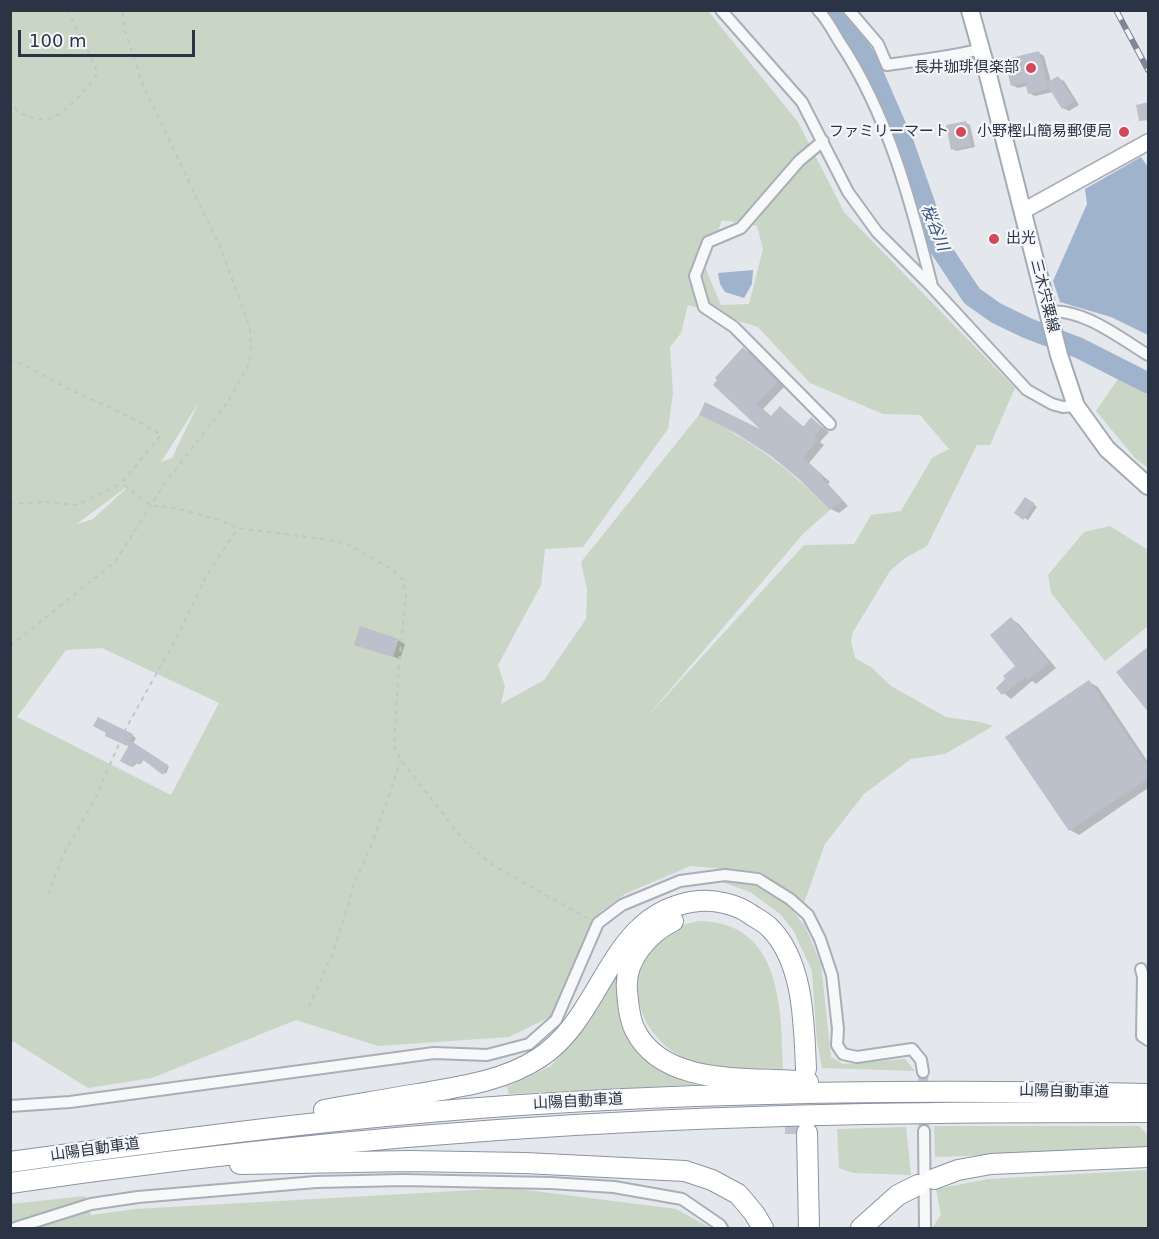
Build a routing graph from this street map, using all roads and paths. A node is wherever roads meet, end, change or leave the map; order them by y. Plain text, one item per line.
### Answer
1 (68, 10) edge
2 (122, 10) edge
3 (721, 10) edge
4 (818, 10) edge
5 (849, 10) edge
6 (970, 10) edge
7 (981, 49) junction
8 (10, 100) edge
9 (823, 141) junction
10 (1149, 142) edge
11 (1023, 211) junction
12 (932, 287) junction
13 (1049, 316) junction
14 (1149, 355) edge
15 (10, 359) edge
16 (1076, 406) junction
17 (830, 424) dead end
18 (122, 483) junction
19 (1149, 486) edge
20 (10, 504) edge
21 (150, 505) junction
22 (238, 528) junction
23 (10, 646) edge
24 (401, 760) junction
25 (48, 895) dead end
26 (598, 924) junction
27 (1141, 969) dead end
28 (309, 1007) dead end
29 (1149, 1040) edge
30 (923, 1072) tunnel mouth
31 (888, 1092) junction
32 (1149, 1094) edge
33 (10, 1106) edge
34 (1149, 1112) edge
35 (924, 1131) tunnel mouth
36 (85, 1151) junction
37 (201, 1157) junction
38 (1144, 1157) edge
39 (10, 1162) edge
40 (10, 1183) edge
41 (15, 1228) edge
42 (722, 1228) edge
43 (763, 1228) edge
44 (796, 1228) edge
45 (809, 1228) edge
46 (861, 1228) edge
47 (925, 1228) edge

1 - 8 path
2 - 21 path
3 - 9 street
4 - 12 street
5 - 7 street
6 - 7 main road, 三木宍粟線
7 - 11 main road, 三木宍粟線
9 - 12 street
9 - 17 street
10 - 11 street
11 - 13 main road, 三木宍粟線
12 - 16 street
13 - 14 street
13 - 16 main road, 三木宍粟線
15 - 18 path
16 - 19 main road, 三木宍粟線
18 - 20 path
18 - 21 path
21 - 22 path
21 - 23 path
22 - 24 path
22 - 25 path
24 - 26 path
24 - 28 path
26 - 30 street
26 - 33 street
27 - 29 street
31 - 32 highway, 山陽自動車道
31 - 36 highway, 山陽自動車道
31 - 36 highway
34 - 37 highway, 山陽自動車道
35 - 47 street
36 - 39 highway, 山陽自動車道
37 - 40 highway, 山陽自動車道
37 - 43 highway
38 - 46 highway
41 - 42 street
44 - 45 highway

